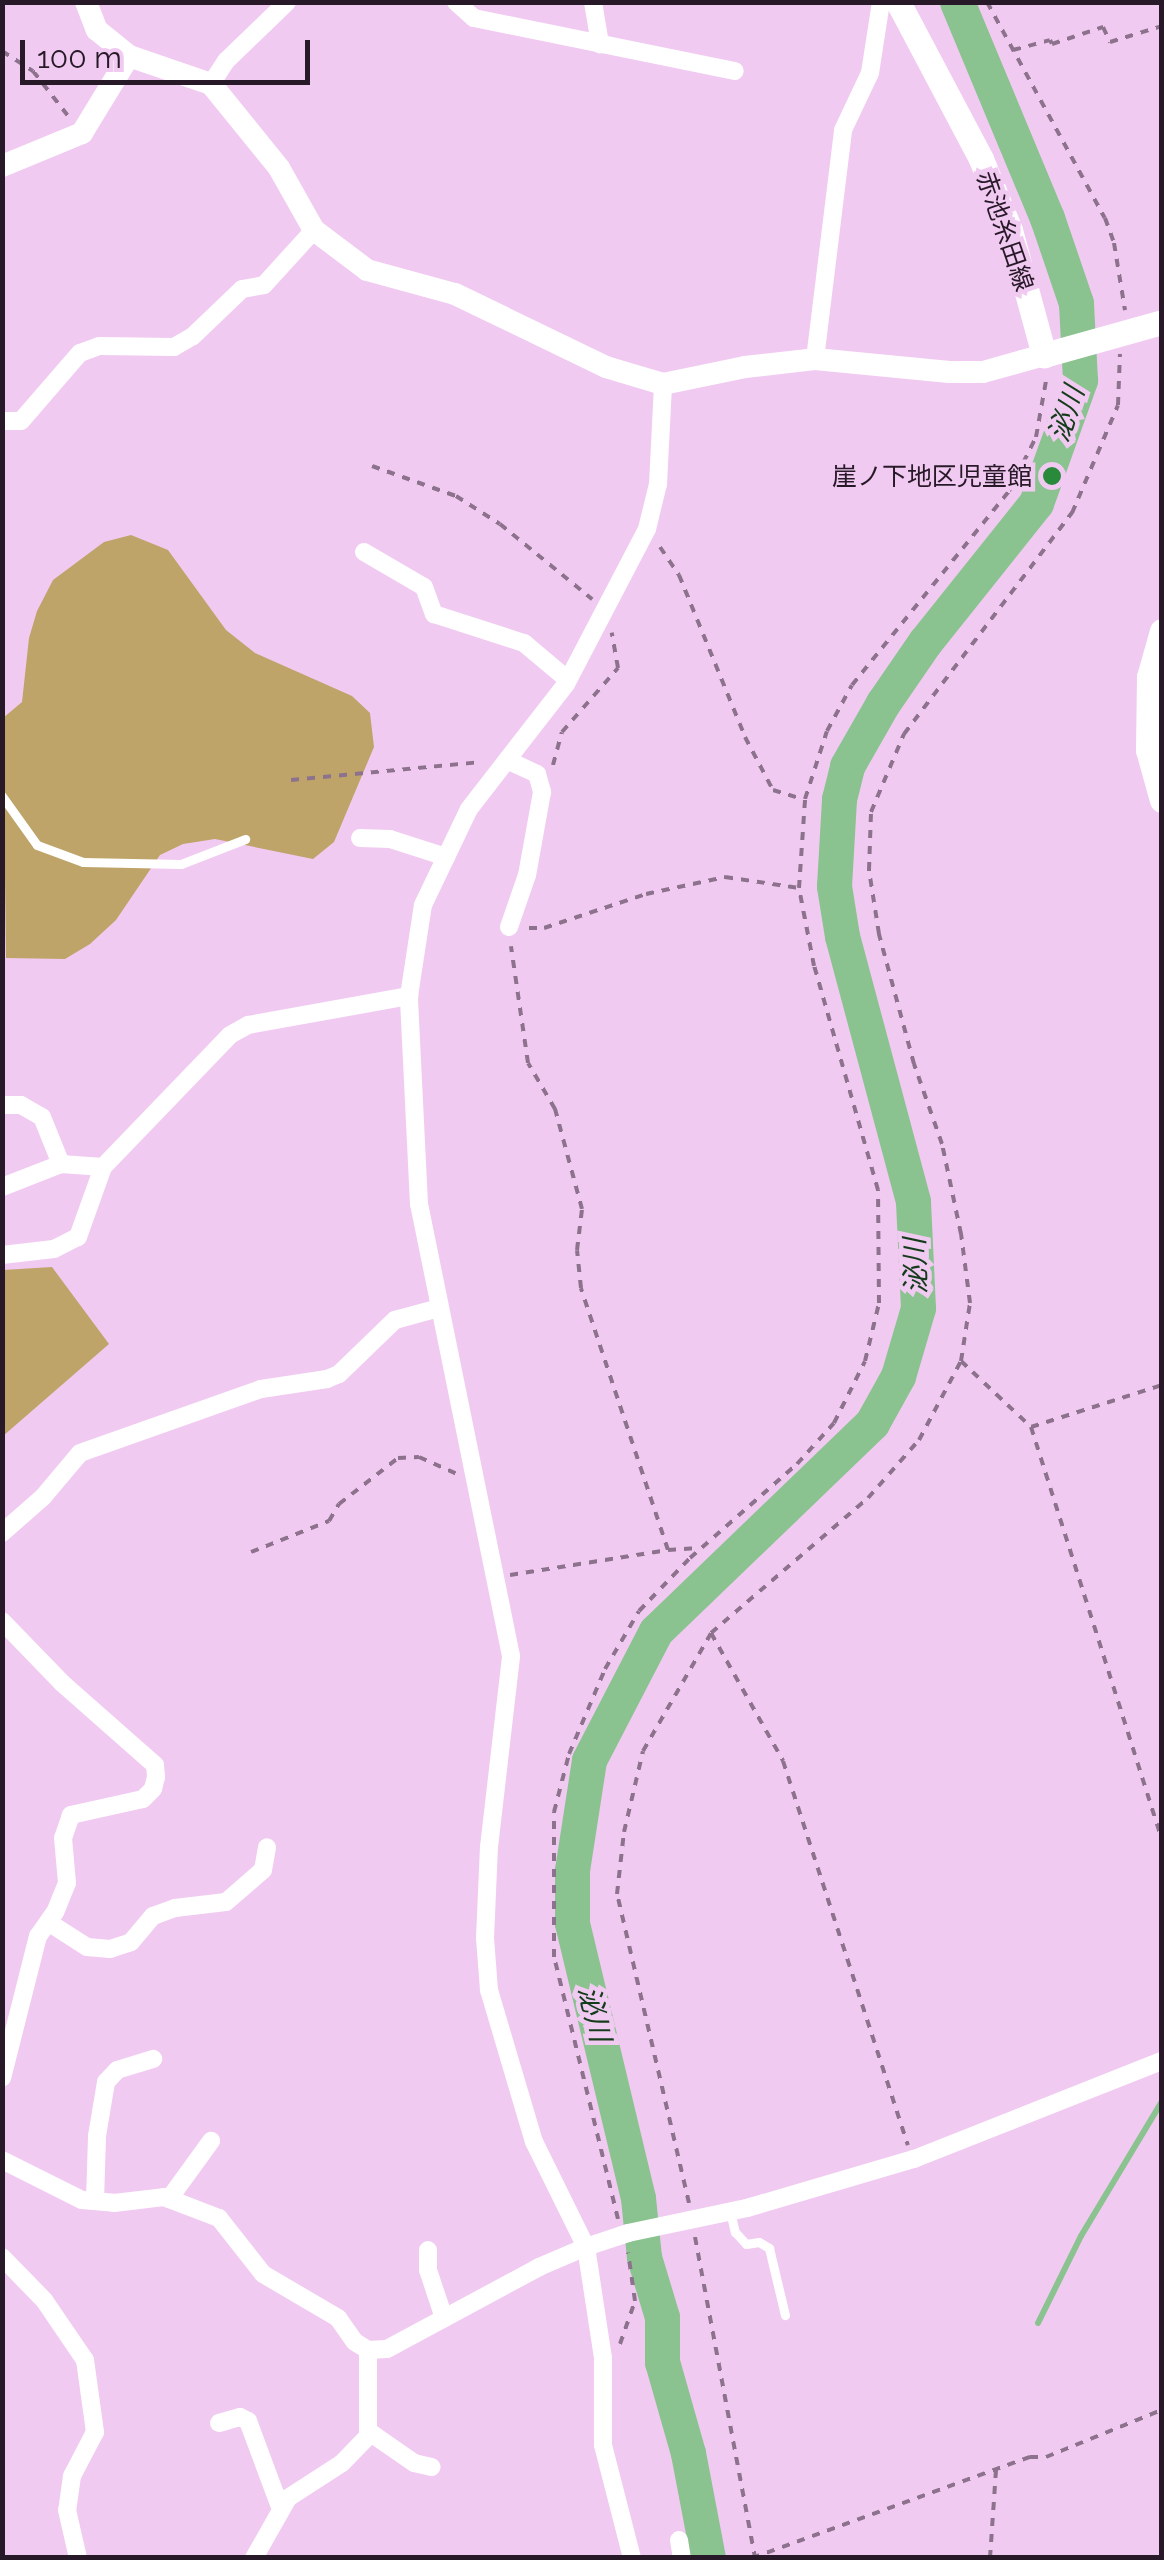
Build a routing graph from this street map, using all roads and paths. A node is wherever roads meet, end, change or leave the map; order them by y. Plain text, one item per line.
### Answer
1 (86, 2) edge
2 (287, 2) edge
3 (456, 2) edge
4 (593, 2) edge
5 (881, 2) edge
6 (898, 2) edge
7 (988, 2) edge
8 (1162, 26) edge
9 (600, 44) junction
10 (1013, 50) junction
11 (2, 51) edge
12 (128, 56) junction
13 (735, 71) dead end
14 (211, 84) junction
15 (82, 133) junction
16 (2, 166) edge
17 (314, 230) junction
18 (1162, 322) edge
19 (1121, 334) junction
20 (1050, 354) junction
21 (815, 358) junction
22 (663, 384) junction
23 (2, 420) edge
24 (372, 466) dead end
25 (644, 535) junction
26 (364, 552) dead end
27 (602, 616) junction
28 (1162, 632) edge
29 (568, 680) junction
30 (507, 760) junction
31 (291, 780) dead end
32 (542, 792) junction
33 (2, 796) edge
34 (804, 799) junction
35 (1162, 800) edge
36 (360, 838) dead end
37 (245, 839) dead end
38 (446, 858) junction
39 (799, 888) junction
40 (509, 927) junction
41 (410, 996) junction
42 (2, 1105) edge
43 (61, 1164) junction
44 (103, 1167) junction
45 (2, 1187) edge
46 (2, 1256) edge
47 (439, 1308) junction
48 (961, 1361) junction
49 (1162, 1385) edge
50 (1031, 1427) junction
51 (476, 1479) junction
52 (2, 1533) edge
53 (701, 1548) junction
54 (668, 1550) junction
55 (251, 1552) dead end
56 (498, 1578) junction
57 (2, 1622) edge
58 (712, 1633) junction
59 (1162, 1840) edge
60 (266, 1847) dead end
61 (48, 1922) junction
62 (153, 2059) dead end
63 (1162, 2061) edge
64 (2, 2078) edge
65 (211, 2141) dead end
66 (914, 2158) junction
67 (2, 2160) edge
68 (169, 2199) junction
69 (95, 2201) junction
70 (730, 2211) junction
71 (693, 2220) junction
72 (625, 2234) junction
73 (586, 2246) junction
74 (428, 2250) dead end
75 (2, 2258) edge
76 (785, 2315) dead end
77 (444, 2318) junction
78 (368, 2350) junction
79 (616, 2359) dead end
80 (1162, 2410) edge
81 (219, 2423) dead end
82 (368, 2431) junction
83 (432, 2467) dead end
84 (996, 2470) junction
85 (280, 2508) junction
86 (754, 2557) edge
87 (78, 2558) edge
88 (254, 2558) edge
89 (632, 2558) edge
90 (990, 2558) edge

1 - 12 street
2 - 14 street
3 - 9 street
4 - 9 street
5 - 21 street
6 - 20 main road, 赤池糸田線
7 - 10 path
8 - 10 path
9 - 13 street
10 - 19 path
11 - 15 path
12 - 14 street
12 - 15 street
14 - 17 street
15 - 16 street
17 - 22 street
17 - 23 street
18 - 19 main road
19 - 20 main road
19 - 48 path
20 - 21 street
20 - 34 path
21 - 22 street
22 - 25 street
24 - 27 path
25 - 27 street
25 - 34 path
26 - 29 street
27 - 29 street
27 - 32 path
28 - 35 main road
29 - 30 street
30 - 31 path
30 - 32 street
30 - 38 street
32 - 40 street
33 - 37 lane
34 - 39 path
36 - 38 street
38 - 41 street
39 - 40 path
39 - 53 path
40 - 54 path
41 - 44 street
41 - 47 street
42 - 43 street
43 - 44 street
43 - 45 street
44 - 46 street
47 - 51 street
47 - 52 street
48 - 50 path
48 - 58 path
49 - 50 path
50 - 59 path
51 - 55 path
51 - 56 street
53 - 54 path
53 - 72 path
54 - 56 path
56 - 73 street
57 - 61 street
58 - 66 path
58 - 71 path
60 - 61 street
61 - 64 street
62 - 69 street
63 - 66 street
65 - 68 street
66 - 70 street
67 - 69 street
68 - 69 street
68 - 78 street
70 - 71 street
70 - 76 lane
71 - 72 street
71 - 86 path
72 - 73 street
72 - 79 path
73 - 77 street
73 - 89 street
74 - 77 street
75 - 87 street
77 - 78 street
78 - 82 street
80 - 84 path
81 - 85 street
82 - 83 street
82 - 85 street
84 - 86 path
84 - 90 path
85 - 88 street

